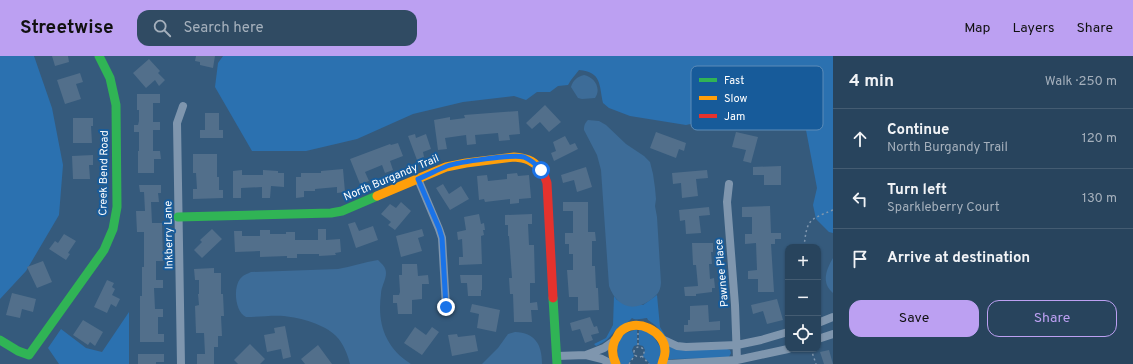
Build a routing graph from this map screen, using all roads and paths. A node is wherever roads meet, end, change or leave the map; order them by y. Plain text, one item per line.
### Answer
1 (99, 56) edge
2 (183, 106) dead end
3 (418, 179) junction
4 (730, 184) dead end
5 (833, 210) edge
6 (178, 216) junction
7 (804, 244) edge
8 (446, 307) dead end
9 (833, 317) edge
10 (821, 322) edge
11 (785, 333) edge
12 (833, 334) edge
13 (821, 338) edge
14 (0, 340) edge
15 (662, 340) junction
16 (614, 341) junction
17 (737, 345) junction
18 (785, 350) edge
19 (812, 352) edge
20 (586, 355) junction
21 (635, 356) junction
22 (642, 356) junction
23 (557, 360) edge
24 (737, 360) junction
25 (181, 364) edge
26 (612, 364) edge
27 (616, 364) edge
28 (629, 364) edge
29 (649, 364) edge
30 (662, 364) edge
31 (668, 364) edge
32 (816, 364) edge

1 - 14 street, Creek Bend Road
2 - 6 street, Inkberry Lane
3 - 6 street, North Burgandy Trail
3 - 8 street
3 - 23 street, North Burgandy Trail
4 - 17 street, Pawnee Place
5 - 7 path
6 - 25 street, Inkberry Lane
9 - 10 street
11 - 17 street
12 - 13 street
15 - 16 street
15 - 17 street
15 - 30 street
16 - 20 street
16 - 27 street
17 - 24 street, Pawnee Place
18 - 24 street
19 - 32 path
20 - 23 street
20 - 26 street
21 - 22 path
21 - 22 path
21 - 28 path
22 - 29 path
24 - 31 street

